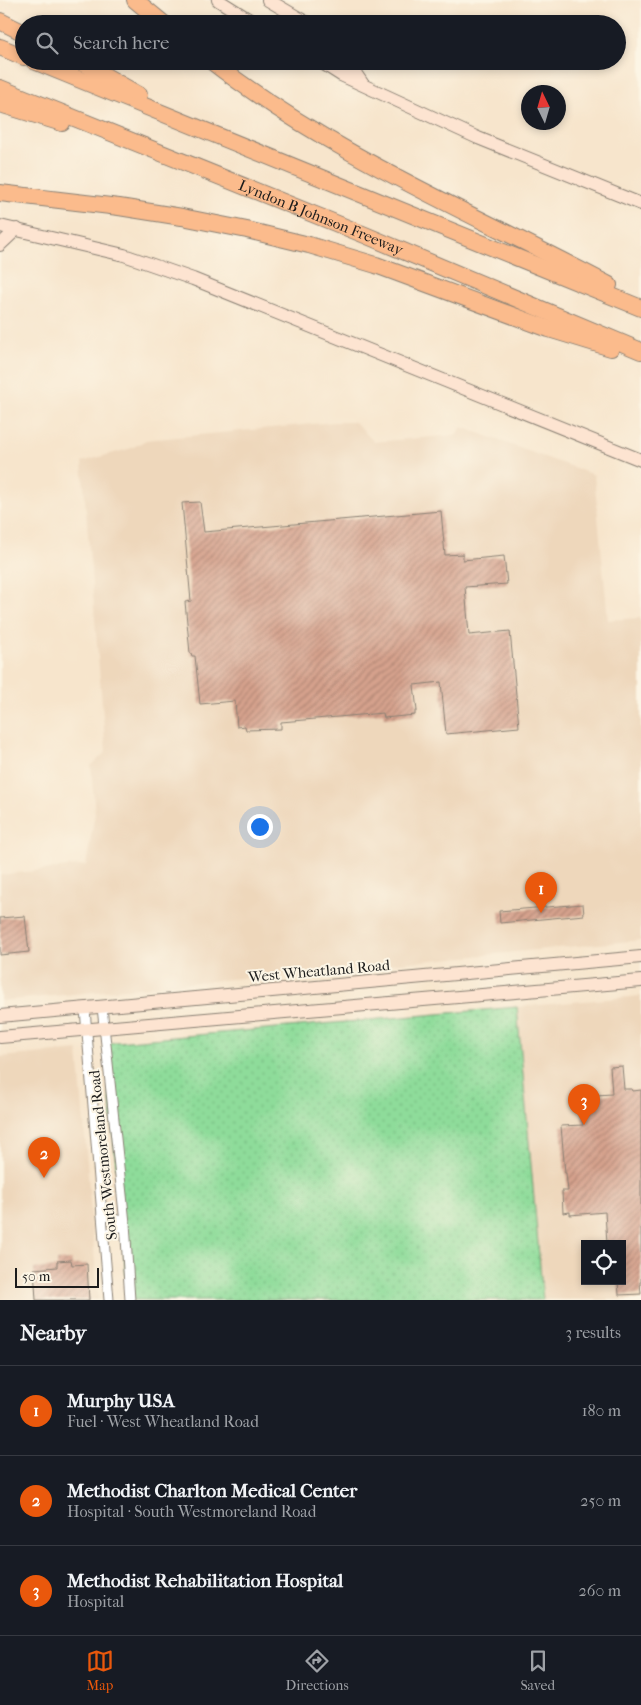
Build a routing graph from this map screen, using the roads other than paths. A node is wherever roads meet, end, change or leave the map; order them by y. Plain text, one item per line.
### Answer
1 (135, 0) edge
2 (218, 0) edge
3 (268, 0) edge
4 (153, 15) edge
5 (242, 15) edge
6 (294, 15) edge
7 (0, 21) edge
8 (15, 28) edge
9 (0, 47) edge
10 (15, 53) edge
11 (56, 70) edge
12 (95, 70) edge
13 (223, 70) edge
14 (334, 70) edge
15 (353, 70) edge
16 (364, 85) junction
17 (0, 88) edge
18 (0, 104) edge
19 (193, 126) junction
20 (180, 160) junction
21 (0, 193) edge
22 (641, 204) edge
23 (0, 226) edge
24 (17, 229) junction
25 (0, 245) edge
26 (641, 302) edge
27 (641, 308) edge
28 (641, 350) edge
29 (641, 357) edge
30 (641, 460) edge
31 (641, 957) edge
32 (641, 981) edge
33 (102, 1007) junction
34 (85, 1008) junction
35 (0, 1016) edge
36 (104, 1028) junction
37 (87, 1029) junction
38 (0, 1037) edge
39 (102, 1214) junction
40 (124, 1224) junction
41 (104, 1237) junction
42 (109, 1300) edge
43 (130, 1300) edge

1 - 4 highway
2 - 5 main road
3 - 6 main road
7 - 8 highway
9 - 10 highway
11 - 19 highway
12 - 19 highway
13 - 26 highway
14 - 16 main road
15 - 16 main road
16 - 22 main road
17 - 20 highway, Lyndon B Johnson Freeway
18 - 20 highway
19 - 27 highway
20 - 28 highway, Lyndon B Johnson Freeway
21 - 29 highway
23 - 24 main road
24 - 25 main road
24 - 30 main road
31 - 33 main road, West Wheatland Road
32 - 36 main road
33 - 34 main road, West Wheatland Road
33 - 36 street, South Westmoreland Road
34 - 35 main road, West Wheatland Road
34 - 37 street, South Westmoreland Road
36 - 37 main road
36 - 40 street, South Westmoreland Road
37 - 38 main road
37 - 39 street, South Westmoreland Road
39 - 40 street
39 - 41 street, South Westmoreland Road
40 - 41 street
40 - 43 street, South Westmoreland Road
41 - 42 street, South Westmoreland Road

